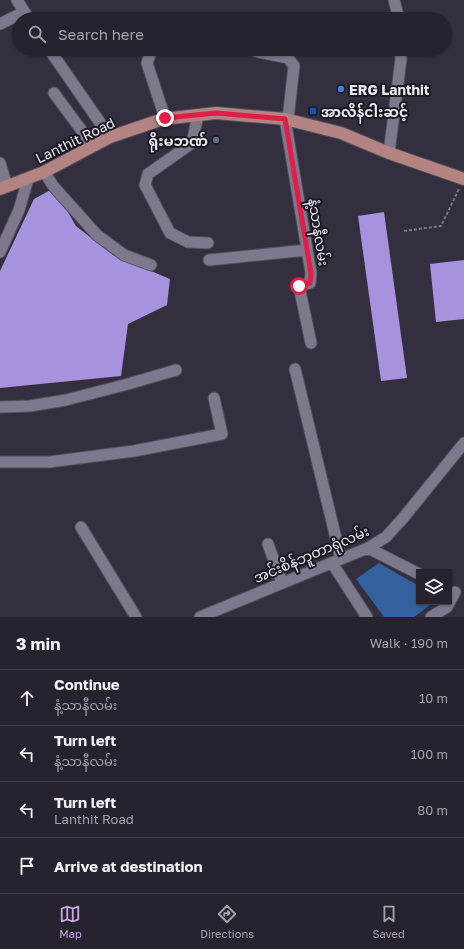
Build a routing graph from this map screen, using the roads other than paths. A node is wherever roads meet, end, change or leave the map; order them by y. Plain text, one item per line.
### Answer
1 (17, 0) edge
2 (394, 0) edge
3 (24, 12) edge
4 (397, 12) edge
5 (12, 20) edge
6 (0, 24) edge
7 (54, 56) edge
8 (149, 56) edge
9 (278, 56) edge
10 (401, 56) edge
11 (54, 93) dead end
12 (198, 115) junction
13 (165, 118) junction
14 (286, 119) junction
15 (110, 137) junction
16 (94, 146) junction
17 (389, 153) junction
18 (0, 163) edge
19 (44, 172) junction
20 (28, 179) junction
21 (464, 179) edge
22 (4, 187) edge
23 (208, 243) dead end
24 (307, 250) junction
25 (0, 252) edge
26 (209, 260) dead end
27 (151, 265) dead end
28 (311, 343) dead end
29 (295, 369) dead end
30 (176, 370) dead end
31 (214, 398) dead end
32 (0, 407) edge
33 (464, 442) edge
34 (0, 462) edge
35 (81, 527) dead end
36 (268, 544) dead end
37 (368, 548) junction
38 (336, 561) junction
39 (416, 572) edge
40 (282, 583) junction
41 (456, 591) edge
42 (136, 617) edge
43 (200, 617) edge
44 (368, 617) edge
45 (431, 617) edge

1 - 3 street
2 - 4 street
5 - 6 street
7 - 15 street
8 - 13 street
9 - 14 street, နံ့သာနီလမ်း
10 - 17 street
11 - 16 street
12 - 13 main road, Lanthit Road
12 - 14 main road, Lanthit Road
12 - 23 street
13 - 15 main road, Lanthit Road
14 - 17 main road, Lanthit Road
14 - 24 street, နံ့သာနီလမ်း
15 - 16 main road, Lanthit Road
16 - 19 main road, Lanthit Road
17 - 21 main road, Lanthit Road
18 - 22 street
19 - 20 main road, Lanthit Road
19 - 27 street
20 - 22 main road, Lanthit Road
20 - 25 street
24 - 26 street
24 - 28 street, နံ့သာနီလမ်း
29 - 38 street
30 - 32 street
31 - 34 street
33 - 37 street, အင်းစိန်ဘူတာရုံလမ်း
35 - 42 street
36 - 40 street
37 - 38 street, အင်းစိန်ဘူတာရုံလမ်း
37 - 39 street
38 - 40 street, အင်းစိန်ဘူတာရုံလမ်း
38 - 44 street
40 - 43 street, အင်းစိန်ဘူတာရုံလမ်း
41 - 45 street

